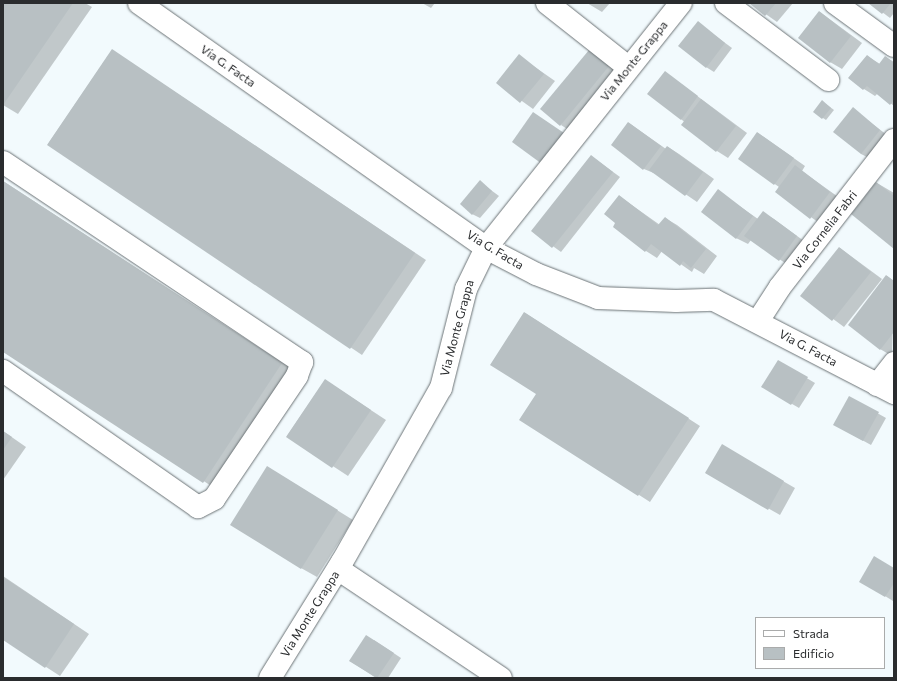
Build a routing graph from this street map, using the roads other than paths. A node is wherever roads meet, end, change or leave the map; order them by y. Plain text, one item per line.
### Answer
1 (139, 3) edge
2 (547, 3) edge
3 (681, 3) edge
4 (726, 3) edge
5 (835, 3) edge
6 (894, 46) edge
7 (628, 67) junction
8 (828, 80) dead end
9 (894, 140) edge
10 (3, 162) edge
11 (486, 248) junction
12 (758, 321) junction
13 (894, 363) edge
14 (3, 371) edge
15 (886, 389) edge
16 (338, 569) junction
17 (270, 678) edge
18 (501, 678) edge

1 - 11 street, Via G. Facta
2 - 7 street
3 - 7 street, Via Monte Grappa
4 - 8 street
5 - 6 street
7 - 11 street, Via Monte Grappa
9 - 12 street, Via Cornelia Fabri
10 - 14 street
11 - 12 street, Via G. Facta
11 - 16 street, Via Monte Grappa
12 - 15 street, Via G. Facta
13 - 15 street
16 - 17 street, Via Monte Grappa
16 - 18 street

